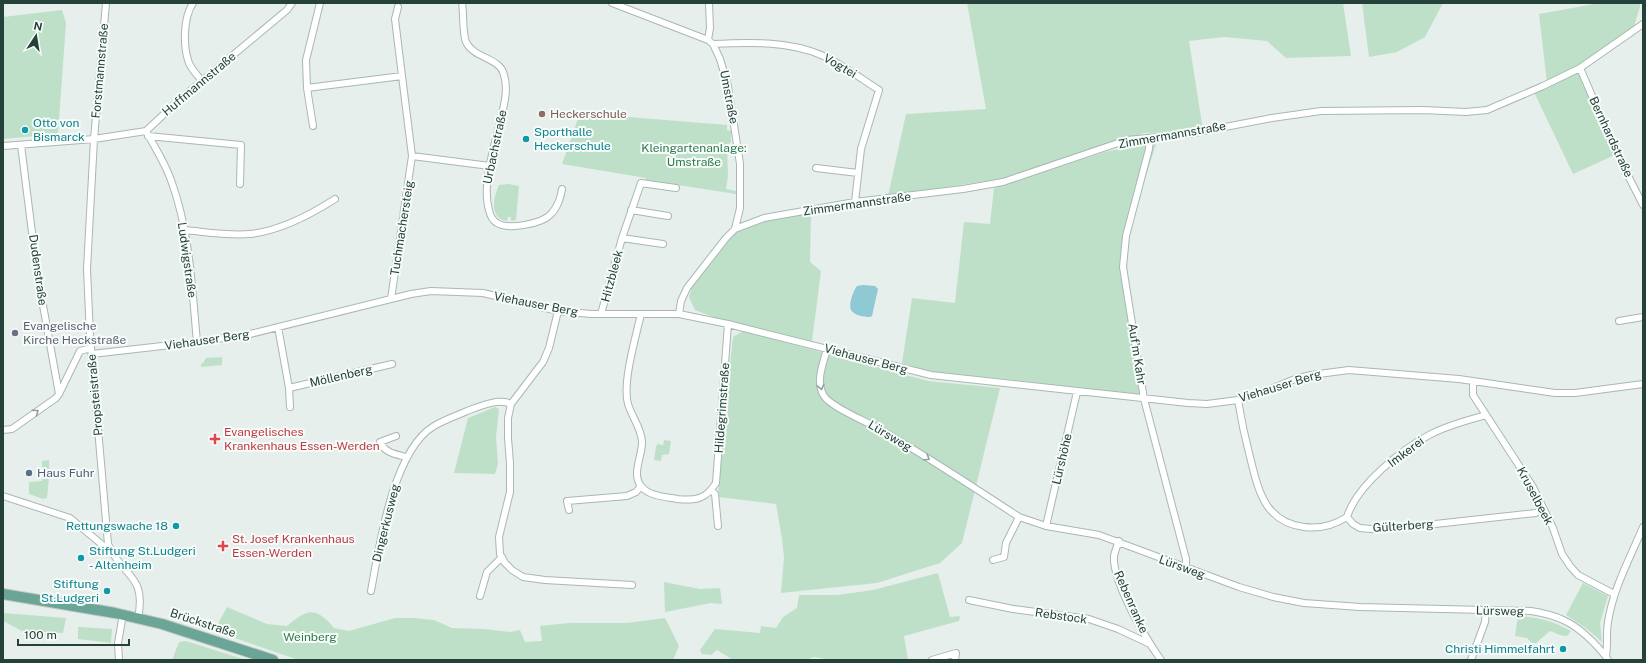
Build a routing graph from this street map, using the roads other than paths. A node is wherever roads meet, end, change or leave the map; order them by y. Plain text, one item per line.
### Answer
1 (106, 3) edge
2 (193, 3) edge
3 (292, 3) edge
4 (320, 3) edge
5 (462, 3) edge
6 (612, 3) edge
7 (708, 3) edge
8 (398, 7) dead end
9 (1643, 24) edge
10 (710, 42) junction
11 (1580, 68) junction
12 (402, 76) junction
13 (202, 81) junction
14 (307, 88) junction
15 (313, 126) dead end
16 (147, 134) junction
17 (1150, 138) junction
18 (94, 139) junction
19 (21, 145) junction
20 (3, 146) edge
21 (412, 156) junction
22 (490, 166) junction
23 (816, 168) dead end
24 (858, 173) junction
25 (240, 184) dead end
26 (676, 188) dead end
27 (562, 189) dead end
28 (334, 199) dead end
29 (855, 202) junction
30 (1643, 205) edge
31 (632, 210) junction
32 (668, 216) dead end
33 (735, 229) junction
34 (185, 230) junction
35 (622, 238) junction
36 (663, 244) dead end
37 (391, 299) junction
38 (558, 311) junction
39 (601, 314) junction
40 (641, 314) junction
41 (678, 314) junction
42 (1643, 317) edge
43 (1618, 320) dead end
44 (728, 324) junction
45 (278, 327) junction
46 (197, 342) junction
47 (826, 349) junction
48 (92, 351) junction
49 (392, 364) dead end
50 (1473, 382) junction
51 (1643, 384) edge
52 (289, 388) junction
53 (1078, 392) junction
54 (59, 394) junction
55 (1144, 399) junction
56 (1238, 400) junction
57 (512, 404) junction
58 (290, 407) dead end
59 (1486, 415) junction
60 (3, 430) edge
61 (396, 436) dead end
62 (406, 457) junction
63 (641, 486) junction
64 (712, 491) junction
65 (3, 496) edge
66 (1543, 509) junction
67 (570, 510) dead end
68 (1019, 516) junction
69 (1347, 517) junction
70 (718, 526) dead end
71 (1046, 526) junction
72 (1643, 527) edge
73 (1119, 541) junction
74 (112, 553) junction
75 (502, 557) junction
76 (993, 560) dead end
77 (1186, 568) junction
78 (632, 585) dead end
79 (371, 591) dead end
80 (1614, 594) junction
81 (5, 595) edge
82 (480, 596) dead end
83 (969, 600) dead end
84 (1486, 610) junction
85 (123, 614) junction
86 (138, 618) junction
87 (1150, 644) junction
88 (1607, 658) edge
89 (119, 660) edge
90 (273, 660) edge
91 (932, 660) edge
92 (955, 660) edge
93 (1161, 660) edge
94 (1471, 660) edge

1 - 18 street, Forstmannstraße
2 - 13 street
3 - 13 street, Huffmannstraße
4 - 14 street
5 - 22 street, Urbachstraße
6 - 10 street
7 - 10 street
8 - 12 street, Tuchmachersteig
9 - 11 street, Zimmermannstraße
10 - 24 street, Vogtei
10 - 33 street, Umstraße
11 - 17 street, Zimmermannstraße
11 - 30 street, Bernhardstraße
12 - 14 street
12 - 21 street, Tuchmachersteig
13 - 16 street, Huffmannstraße
14 - 15 street
16 - 18 street
16 - 25 street
16 - 34 street, Ludwigstraße
17 - 29 street, Zimmermannstraße
17 - 55 street, Auf'm Kahr
18 - 19 street
18 - 48 street, Propsteistraße
19 - 20 street
19 - 54 street, Dudenstraße
21 - 22 street
21 - 37 street, Tuchmachersteig
22 - 27 street, Urbachstraße
23 - 24 street
24 - 29 street, Vogtei
26 - 31 street, Hitzbleek
28 - 34 street
29 - 33 street, Zimmermannstraße
31 - 32 street
31 - 35 street, Hitzbleek
33 - 41 street
34 - 46 street, Ludwigstraße
35 - 36 street, Hitzbleek
35 - 39 street, Hitzbleek
37 - 38 street, Viehauser Berg
37 - 45 street, Viehauser Berg
38 - 39 street, Viehauser Berg
38 - 57 street
39 - 40 street, Viehauser Berg
40 - 41 street, Viehauser Berg
40 - 63 street
41 - 44 street, Viehauser Berg
42 - 43 street
44 - 47 street, Viehauser Berg
44 - 64 street, Hildegrimstraße
45 - 46 street, Viehauser Berg
45 - 52 street
46 - 48 street, Viehauser Berg
47 - 53 street, Viehauser Berg
47 -> 68 street, Lürsweg
48 - 54 street
48 - 74 street, Propsteistraße
49 - 52 street, Möllenberg
50 - 51 street, Viehauser Berg
50 - 56 street, Viehauser Berg
50 - 59 street, Kruselbeek
52 - 58 street
53 - 55 street, Viehauser Berg
53 - 71 street, Lürshöhe
60 -> 54 street
55 - 56 street, Viehauser Berg
55 - 77 street, Auf'm Kahr
56 - 69 street
57 - 62 street, Dingerkusweg
57 - 75 street
59 - 66 street, Kruselbeek
59 - 69 street, Imkerei
61 - 62 street
62 - 79 street, Dingerkusweg
63 - 64 street
63 - 67 street
64 - 70 street, Hildegrimstraße
65 - 74 street
66 - 69 street, Gülterberg
66 - 80 street, Kruselbeek
68 - 71 street, Lürsweg
68 - 76 street
71 - 73 street, Lürsweg
72 - 80 street
73 - 77 street, Lürsweg
73 - 87 street, Rebenranke
74 - 86 street, Propsteistraße
75 - 78 street
75 - 82 street
77 - 84 street, Lürsweg
80 - 88 street
81 - 85 main road, Brückstraße
83 - 87 street, Rebstock
84 - 88 street, Lürsweg
84 - 94 street
85 - 86 main road, Brückstraße
85 - 89 street
86 - 90 main road, Brückstraße
87 - 93 street, Rebenranke
91 - 92 street

